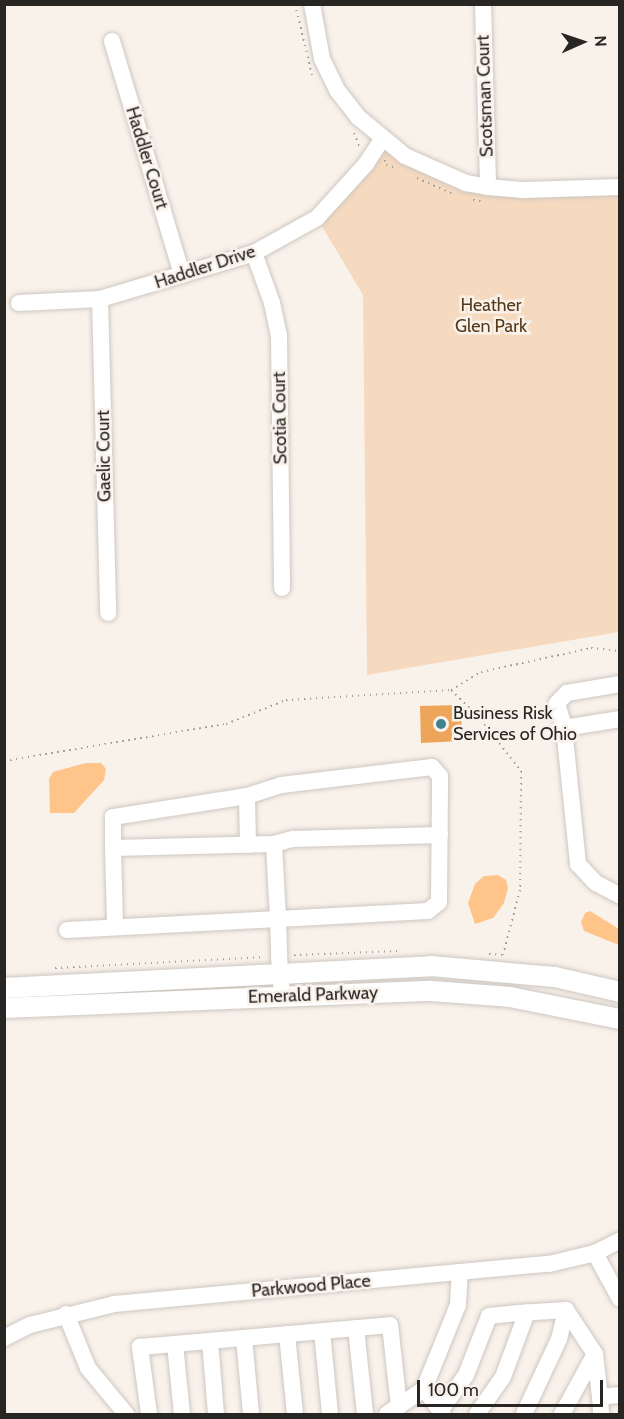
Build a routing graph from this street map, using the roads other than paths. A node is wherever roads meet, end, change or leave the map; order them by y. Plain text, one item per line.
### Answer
1 (312, 4) edge
2 (483, 4) edge
3 (112, 41) dead end
4 (383, 138) junction
5 (488, 187) junction
6 (620, 188) edge
7 (254, 253) junction
8 (183, 275) junction
9 (100, 299) junction
10 (19, 303) dead end
11 (282, 588) dead end
12 (108, 613) dead end
13 (620, 684) edge
14 (620, 719) edge
15 (564, 728) junction
16 (247, 796) junction
17 (440, 835) junction
18 (274, 844) junction
19 (248, 845) junction
20 (113, 848) junction
21 (620, 896) edge
22 (278, 919) junction
23 (115, 927) junction
24 (67, 930) dead end
25 (281, 971) junction
26 (4, 988) edge
27 (620, 992) edge
28 (282, 996) junction
29 (4, 1008) edge
30 (620, 1019) edge
31 (620, 1240) edge
32 (595, 1252) junction
33 (460, 1272) junction
34 (620, 1299) edge
35 (566, 1310) junction
36 (527, 1312) junction
37 (66, 1314) junction
38 (356, 1328) junction
39 (322, 1331) junction
40 (287, 1334) junction
41 (4, 1338) edge
42 (244, 1338) junction
43 (210, 1341) junction
44 (175, 1344) junction
45 (595, 1354) junction
46 (424, 1389) junction
47 (620, 1395) edge
48 (600, 1397) junction
49 (393, 1411) edge
50 (441, 1413) edge
51 (126, 1414) edge
52 (149, 1414) edge
53 (182, 1414) edge
54 (216, 1414) edge
55 (251, 1414) edge
56 (295, 1414) edge
57 (330, 1414) edge
58 (365, 1414) edge
59 (477, 1414) edge
60 (524, 1414) edge
61 (562, 1414) edge
62 (601, 1414) edge

1 - 4 street
2 - 5 street, Scotsman Court
3 - 8 street, Haddler Court
4 - 5 street
4 - 7 street, Haddler Drive
5 - 6 street
7 - 8 street, Haddler Drive
7 - 11 street, Scotia Court
8 - 9 street, Haddler Drive
9 - 10 street, Haddler Drive
9 - 12 street, Gaelic Court
13 - 15 street
14 - 15 street
15 - 21 street
16 - 17 street
16 - 19 street
16 - 20 street
17 - 18 street
17 - 22 street
18 - 19 street
18 - 22 street
19 - 20 street
20 - 23 street
22 - 23 street
22 - 25 street
23 - 24 street
25 - 26 main road, Emerald Parkway
25 - 27 main road, Emerald Parkway
25 - 28 street
28 - 29 main road, Emerald Parkway
28 - 30 main road, Emerald Parkway
31 - 32 street, Parkwood Place
32 - 33 street, Parkwood Place
32 - 34 street
33 - 37 street, Parkwood Place
33 - 46 street
35 - 36 street
35 - 45 street
35 - 60 street
36 - 50 street
36 - 59 street
37 - 41 street, Parkwood Place
37 - 51 street
38 - 39 street
38 - 49 street
38 - 58 street
39 - 40 street
39 - 57 street
40 - 42 street
40 - 56 street
42 - 43 street
42 - 55 street
43 - 44 street
43 - 54 street
44 - 52 street
44 - 53 street
45 - 48 street
45 - 61 street
46 - 49 street
46 - 50 street
47 - 48 street
48 - 62 street

